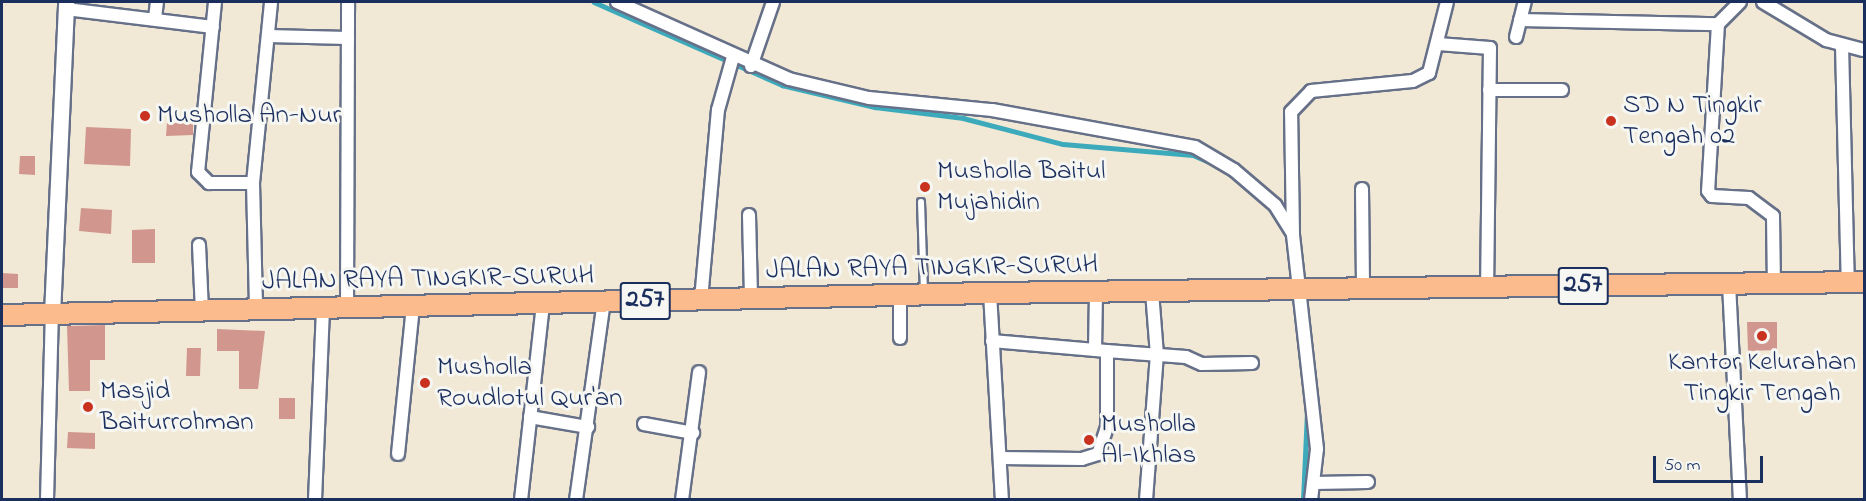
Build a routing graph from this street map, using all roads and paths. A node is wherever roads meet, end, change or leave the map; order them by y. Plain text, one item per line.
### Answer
1 (157, 2) edge
2 (215, 2) edge
3 (271, 2) edge
4 (348, 2) edge
5 (617, 2) edge
6 (773, 2) edge
7 (1447, 2) edge
8 (1525, 2) edge
9 (1740, 2) edge
10 (1763, 2) edge
11 (66, 5) edge
12 (1782, 7) edge
13 (155, 18) junction
14 (1520, 20) junction
15 (1718, 24) junction
16 (213, 27) junction
17 (268, 36) junction
18 (1516, 37) dead end
19 (348, 38) junction
20 (1438, 44) junction
21 (1842, 45) junction
22 (1864, 50) edge
23 (731, 62) junction
24 (751, 66) junction
25 (1489, 90) junction
26 (1562, 90) dead end
27 (253, 183) junction
28 (1362, 189) dead end
29 (921, 202) dead end
30 (749, 215) dead end
31 (1293, 234) junction
32 (199, 245) dead end
33 (1856, 282) edge
34 (1729, 284) junction
35 (1774, 284) junction
36 (1363, 287) junction
37 (1487, 287) junction
38 (1297, 289) junction
39 (1096, 291) junction
40 (1152, 291) junction
41 (990, 293) junction
42 (924, 294) junction
43 (900, 295) junction
44 (751, 298) junction
45 (701, 300) junction
46 (604, 302) junction
47 (543, 303) junction
48 (413, 306) junction
49 (323, 308) junction
50 (347, 308) junction
51 (202, 310) junction
52 (256, 310) junction
53 (52, 314) junction
54 (2, 315) edge
55 (900, 338) dead end
56 (992, 341) junction
57 (1101, 350) junction
58 (1157, 355) junction
59 (1252, 363) dead end
60 (699, 372) dead end
61 (530, 417) junction
62 (645, 424) dead end
63 (588, 427) junction
64 (693, 433) junction
65 (398, 454) dead end
66 (1000, 458) junction
67 (1368, 482) dead end
68 (1314, 483) junction
69 (47, 500) edge
70 (315, 500) edge
71 (521, 500) edge
72 (576, 500) edge
73 (682, 500) edge
74 (1002, 500) edge
75 (1146, 500) edge
76 (1311, 500) edge
77 (1740, 500) edge

1 - 13 street
2 - 16 street
3 - 17 street
4 - 19 street
5 - 23 street
6 - 24 street
7 - 20 street
8 - 14 street
9 - 15 street
10 - 12 street
11 - 13 street
11 - 53 street
12 - 21 street
13 - 16 street
14 - 15 street
14 - 18 street
15 - 35 street
16 - 27 street
17 - 19 street
17 - 27 street
19 - 50 street
20 - 25 street
20 - 31 street
21 - 22 street
21 - 33 street
23 - 24 street
23 - 45 street
24 - 31 street
25 - 26 street
25 - 37 street
27 - 52 street
28 - 36 street
29 - 42 lane
30 - 44 street
31 - 38 street
32 - 51 street
33 - 35 main road, JALAN RAYA TINGKIR-SURUH / 257
34 - 35 main road, JALAN RAYA TINGKIR-SURUH / 257
34 - 37 main road, JALAN RAYA TINGKIR-SURUH / 257
34 - 77 street
36 - 37 main road, JALAN RAYA TINGKIR-SURUH / 257
36 - 38 main road, JALAN RAYA TINGKIR-SURUH / 257
38 - 40 main road, JALAN RAYA TINGKIR-SURUH / 257
38 - 68 street
39 - 40 main road, JALAN RAYA TINGKIR-SURUH / 257
39 - 41 main road, JALAN RAYA TINGKIR-SURUH / 257
39 - 57 street
40 - 58 street
41 - 42 main road, JALAN RAYA TINGKIR-SURUH / 257
41 - 56 street
42 - 43 main road, JALAN RAYA TINGKIR-SURUH / 257
43 - 44 main road, JALAN RAYA TINGKIR-SURUH / 257
43 - 55 street
44 - 45 main road, JALAN RAYA TINGKIR-SURUH / 257
45 - 46 main road, JALAN RAYA TINGKIR-SURUH / 257
46 - 47 main road, JALAN RAYA TINGKIR-SURUH / 257
46 - 63 street
47 - 48 main road, JALAN RAYA TINGKIR-SURUH / 257
47 - 61 street
48 - 50 main road, JALAN RAYA TINGKIR-SURUH / 257
48 - 65 street
49 - 50 main road, JALAN RAYA TINGKIR-SURUH / 257
49 - 52 main road, JALAN RAYA TINGKIR-SURUH / 257
49 - 70 street
51 - 52 main road, JALAN RAYA TINGKIR-SURUH / 257
51 - 53 main road, JALAN RAYA TINGKIR-SURUH / 257
53 - 54 main road, JALAN RAYA TINGKIR-SURUH / 257
53 - 69 street
56 - 57 street
56 - 66 street
57 - 58 street
57 - 66 street
58 - 59 street
58 - 75 street
60 - 64 street
61 - 63 street
61 - 71 street
62 - 64 street
63 - 72 street
64 - 73 street
66 - 74 street
67 - 68 street
68 - 76 street

